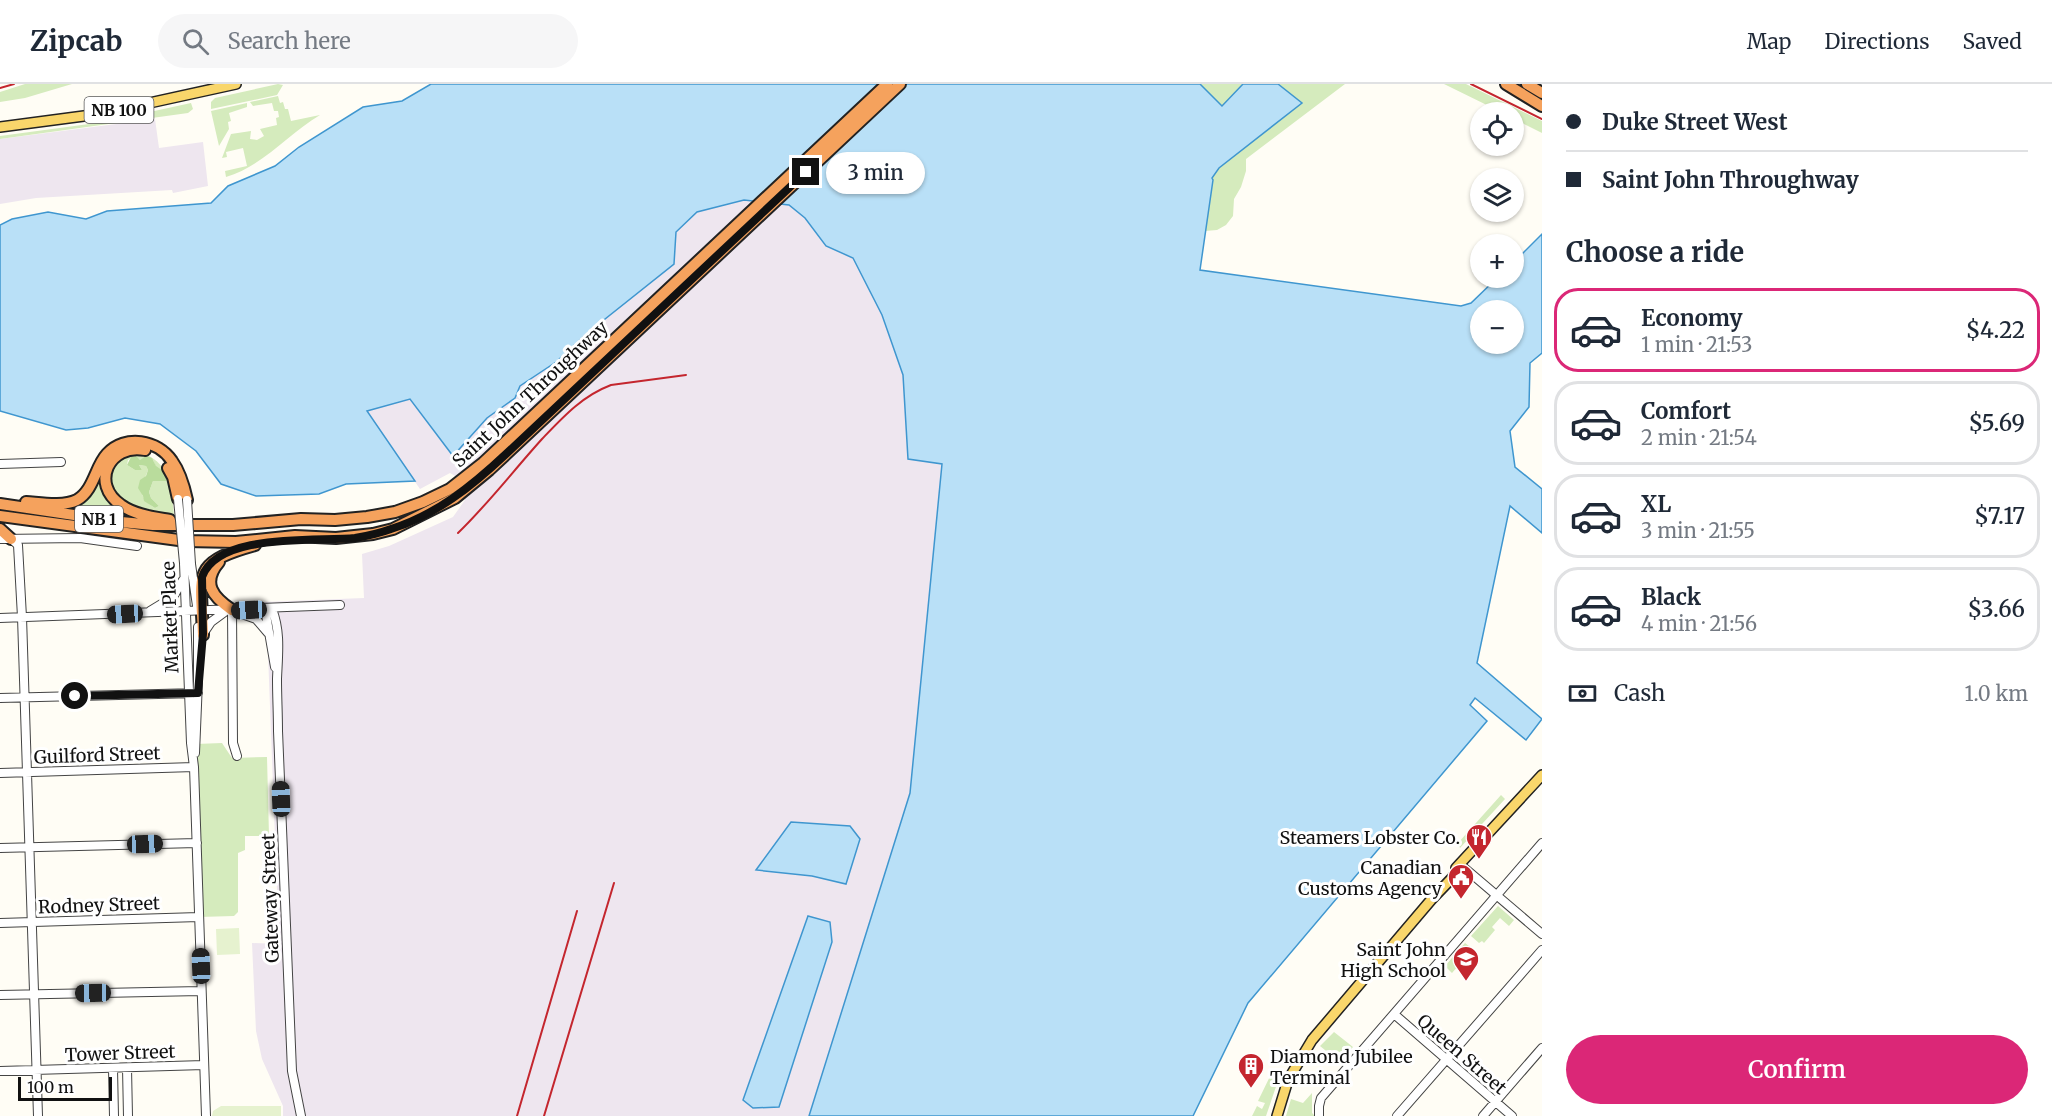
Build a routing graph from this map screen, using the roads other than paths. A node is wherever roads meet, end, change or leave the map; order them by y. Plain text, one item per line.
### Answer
1 (236, 84) edge
2 (887, 84) edge
3 (900, 84) edge
4 (1506, 84) edge
5 (1527, 84) edge
6 (1542, 93) edge
7 (1542, 106) edge
8 (0, 127) edge
9 (61, 462) dead end
10 (0, 464) edge
11 (453, 493) junction
12 (182, 499) junction
13 (0, 502) edge
14 (0, 516) edge
15 (419, 517) junction
16 (199, 526) junction
17 (0, 529) edge
18 (156, 538) junction
19 (336, 538) junction
20 (6, 539) edge
21 (137, 546) dead end
22 (229, 553) junction
23 (188, 563) junction
24 (184, 575) junction
25 (340, 605) dead end
26 (268, 609) junction
27 (230, 610) junction
28 (200, 611) junction
29 (148, 612) junction
30 (187, 612) junction
31 (22, 617) junction
32 (0, 618) edge
33 (203, 634) junction
34 (271, 641) junction
35 (277, 677) junction
36 (198, 681) junction
37 (188, 693) junction
38 (198, 693) junction
39 (23, 697) junction
40 (0, 698) edge
41 (237, 756) dead end
42 (194, 764) junction
43 (26, 772) junction
44 (0, 773) edge
45 (1542, 775) edge
46 (196, 843) junction
47 (1542, 843) edge
48 (28, 847) junction
49 (0, 848) edge
50 (1461, 865) junction
51 (1496, 895) junction
52 (199, 917) junction
53 (31, 922) junction
54 (0, 923) edge
55 (1542, 934) edge
56 (1542, 950) edge
57 (201, 991) junction
58 (34, 994) junction
59 (0, 995) edge
60 (1394, 1014) junction
61 (1542, 1048) edge
62 (1447, 1060) junction
63 (204, 1065) junction
64 (113, 1068) junction
65 (127, 1068) junction
66 (36, 1070) junction
67 (0, 1071) edge
68 (1495, 1102) junction
69 (38, 1116) edge
70 (114, 1116) edge
71 (128, 1116) edge
72 (206, 1116) edge
73 (301, 1116) edge
74 (1277, 1116) edge
75 (1319, 1116) edge
76 (1397, 1116) edge
77 (1483, 1116) edge
78 (1512, 1116) edge

1 - 8 main road, NB 100
2 - 11 highway, Saint John Throughway / NB 1
3 - 11 highway, Saint John Throughway / NB 1
4 - 7 highway
5 - 6 highway
9 - 10 street
11 - 15 highway, Saint John Throughway / NB 1
11 - 16 highway, Saint John Throughway / NB 1
12 - 13 highway
12 - 16 highway
12 - 23 street, Market Place, bridge
13 - 16 highway, Saint John Throughway / NB 1
14 - 18 highway, Saint John Throughway / NB 1
15 - 18 highway, Saint John Throughway / NB 1
15 - 19 highway, Saint John Throughway / NB 1
17 - 20 highway
18 - 19 highway, Saint John Throughway / NB 1
19 - 22 highway
20 - 21 street
20 - 31 street
22 - 27 highway
22 - 28 highway
23 - 24 street, Market Place
23 - 28 street, Market Place
24 - 29 street
24 - 30 street, Market Place
25 - 26 street
26 - 27 street
26 - 34 street, Gateway Street
26 - 35 street, Gateway Street
27 - 28 street
27 - 33 street
27 - 34 street
27 - 41 street
28 - 30 street
28 - 33 highway
28 - 36 street, Market Place
29 - 30 street
29 - 31 street
30 - 37 street, Market Place
31 - 32 street
31 - 39 street
33 - 36 street
34 - 35 street, Gateway Street
35 - 73 street, Gateway Street
36 - 38 street, Market Place
37 - 38 street
37 - 39 street
37 - 42 street, Market Place
38 - 42 street, Market Place
39 - 40 street
39 - 43 street
42 - 43 street, Guilford Street
42 - 46 street
43 - 44 street, Guilford Street
43 - 48 street
45 - 50 main road
46 - 48 street
46 - 52 street
47 - 51 street
48 - 49 street
48 - 53 street
50 - 51 street
50 - 74 main road
51 - 55 street
51 - 60 street
52 - 53 street, Rodney Street
52 - 57 street
53 - 54 street, Rodney Street
53 - 58 street
56 - 62 street
57 - 58 street
57 - 63 street
58 - 59 street
58 - 66 street
60 - 62 street, Queen Street
60 - 75 street
61 - 68 street
62 - 68 street, Queen Street
62 - 76 street
63 - 65 street, Tower Street
63 - 72 street
64 - 65 street, Tower Street
64 - 66 street, Tower Street
64 - 70 street
65 - 71 street
66 - 67 street, Tower Street
66 - 69 street
68 - 77 street
68 - 78 street, Queen Street

